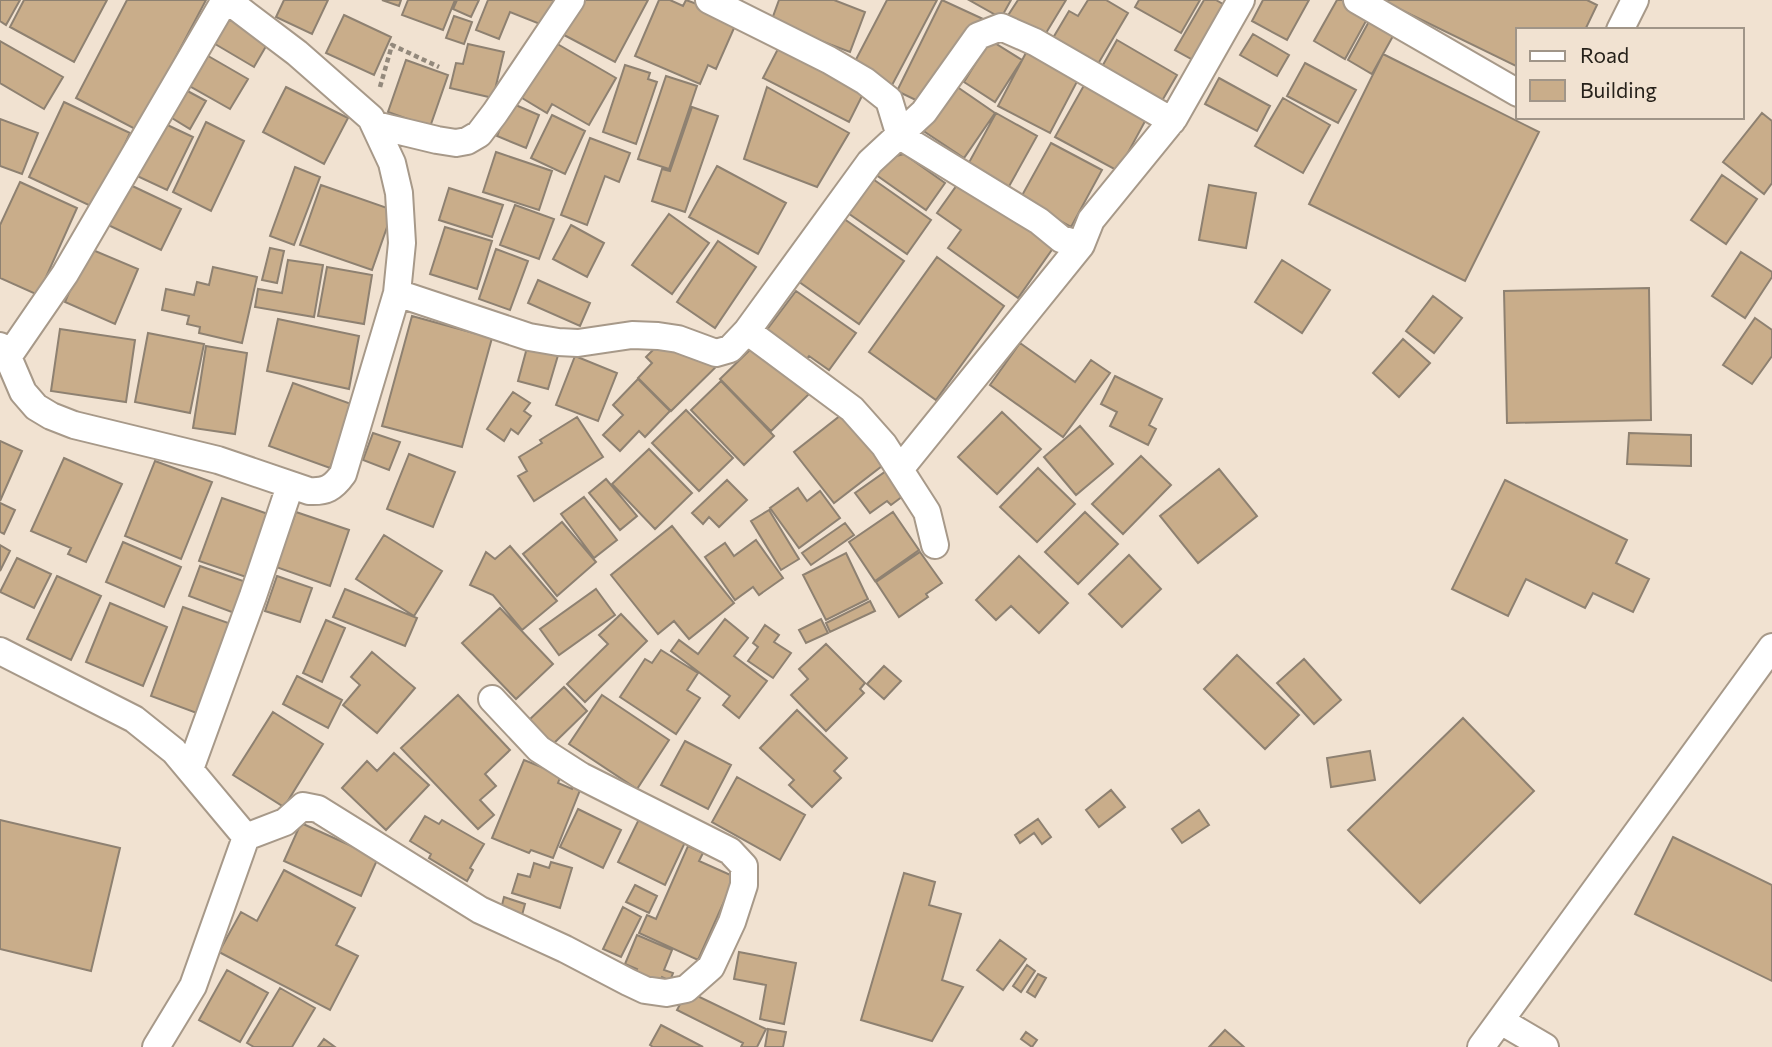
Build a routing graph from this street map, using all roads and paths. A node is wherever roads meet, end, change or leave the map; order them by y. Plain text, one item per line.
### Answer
1 (226, 0) edge
2 (571, 0) edge
3 (709, 0) edge
4 (1241, 0) edge
5 (1357, 0) edge
6 (1635, 0) edge
7 (1621, 28) edge
8 (439, 67) dead end
9 (1516, 92) edge
10 (1172, 121) junction
11 (373, 122) junction
12 (900, 136) junction
13 (1081, 245) junction
14 (397, 293) junction
15 (747, 331) junction
16 (4, 352) edge
17 (900, 469) junction
18 (290, 485) junction
19 (935, 545) dead end
20 (1772, 647) edge
21 (0, 651) edge
22 (492, 699) dead end
23 (190, 769) junction
24 (246, 837) junction
25 (1501, 1021) junction
26 (156, 1047) edge
27 (1481, 1047) edge
28 (1545, 1047) edge

1 - 11 street
1 - 16 street
2 - 11 street
3 - 12 street
4 - 10 street
5 - 9 street
6 - 7 street
8 - 11 path
10 - 12 street
10 - 13 street
11 - 14 street
12 - 13 street
12 - 15 street
13 - 17 street
14 - 15 street
14 - 18 street
15 - 17 street
16 - 18 street
17 - 19 street
18 - 23 street
20 - 25 street
21 - 23 street
22 - 24 street
23 - 24 street
24 - 26 street
25 - 27 street
25 - 28 street

